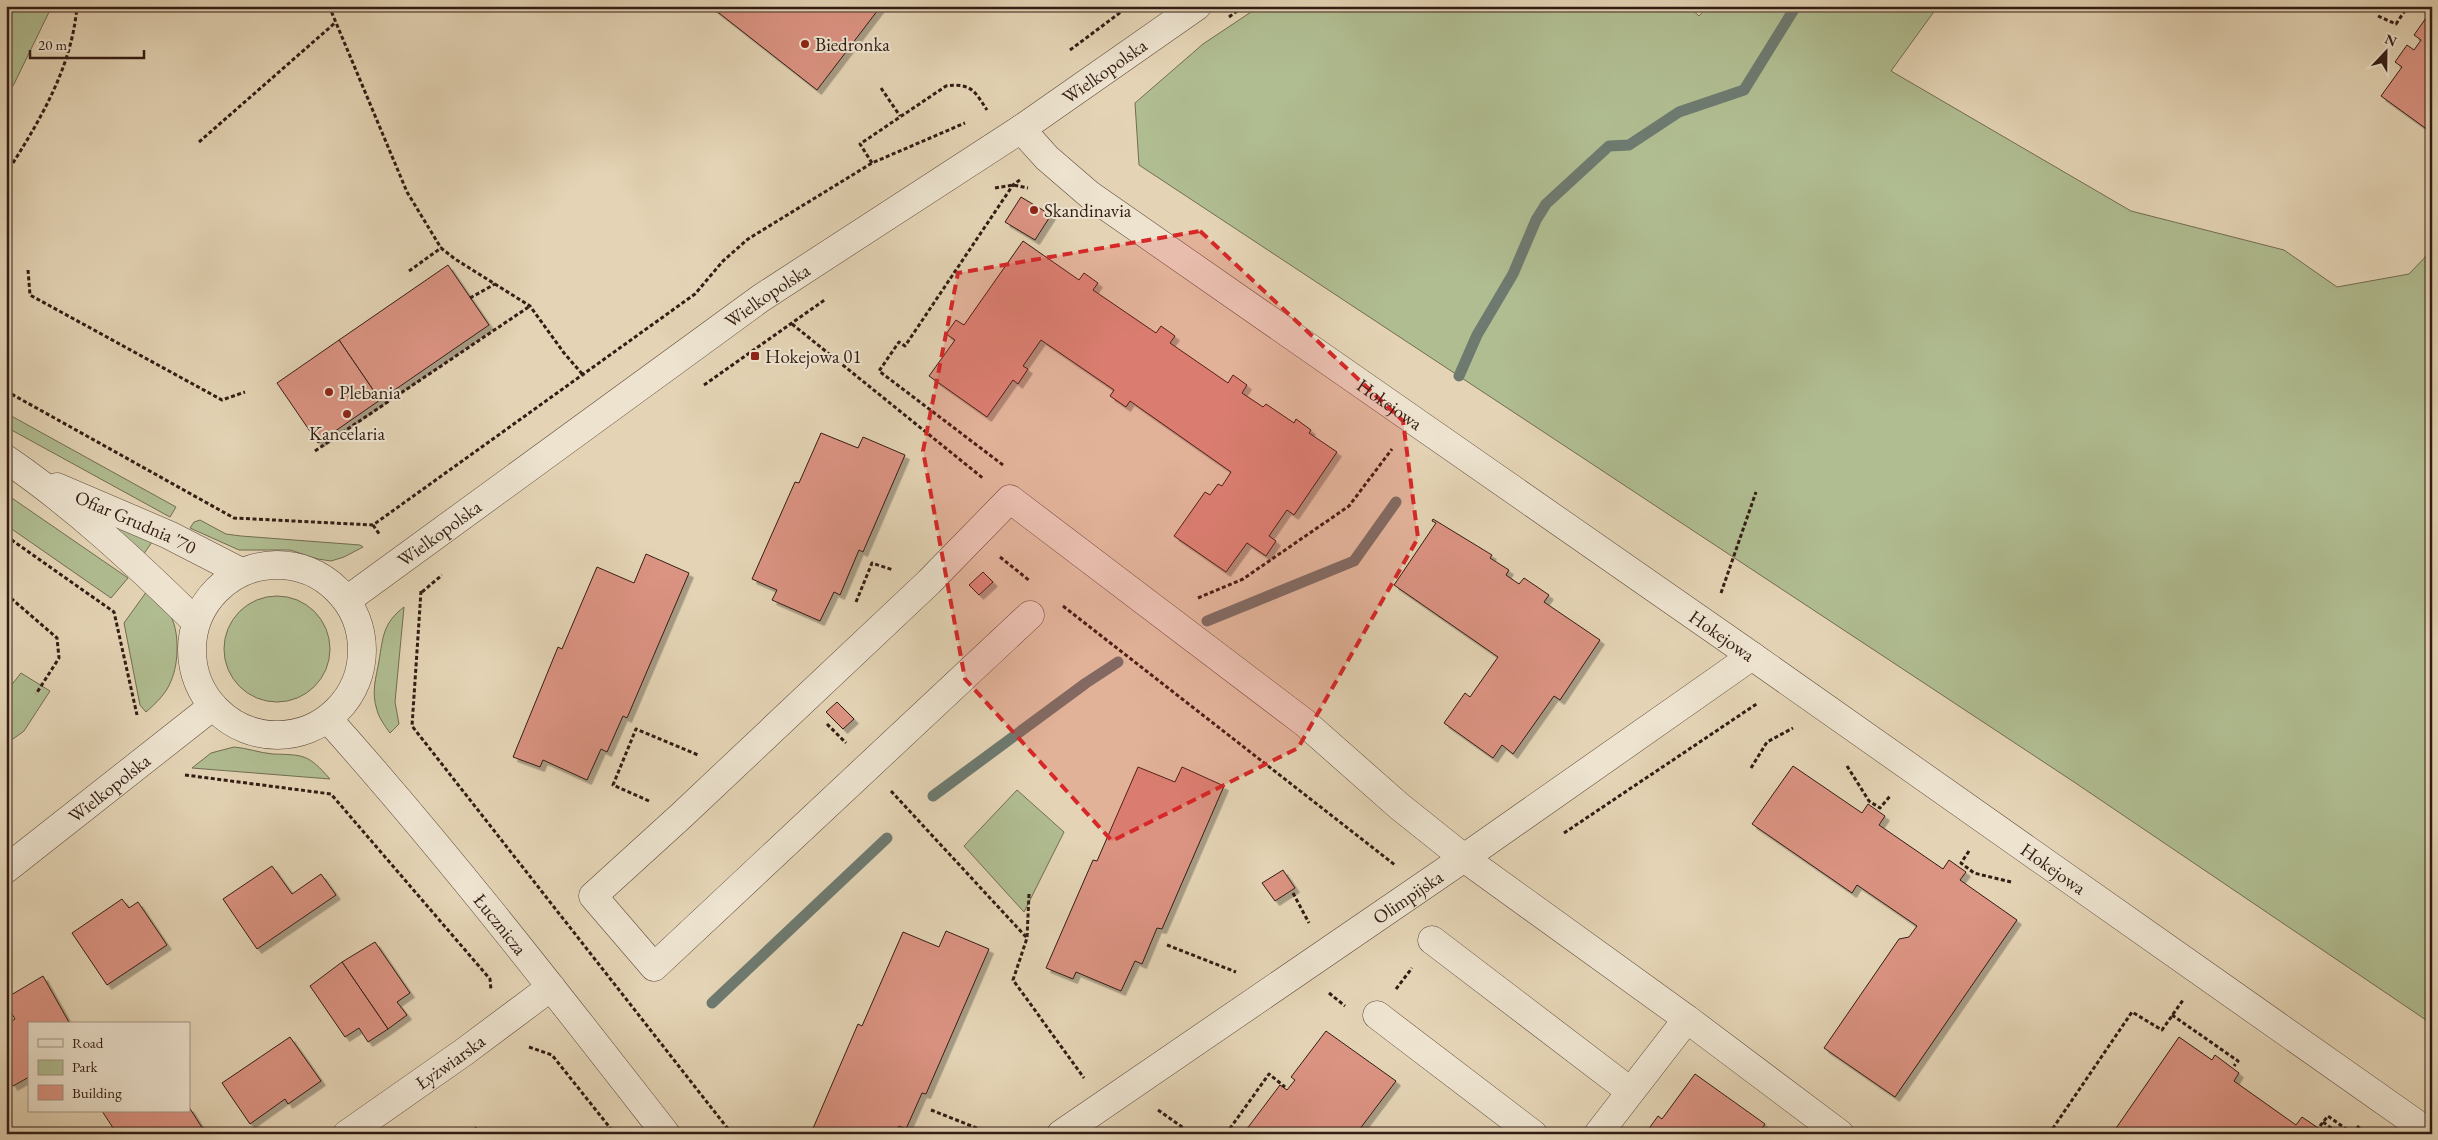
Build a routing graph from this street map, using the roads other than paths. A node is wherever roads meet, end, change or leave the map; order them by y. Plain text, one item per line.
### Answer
1 (1197, 6) edge
2 (1021, 130) junction
3 (6, 459) edge
4 (29, 475) junction
5 (241, 572) junction
6 (347, 600) junction
7 (1030, 616) dead end
8 (196, 622) junction
9 (1752, 656) junction
10 (212, 706) junction
11 (328, 719) junction
12 (1464, 858) junction
13 (6, 869) edge
14 (1432, 940) dead end
15 (551, 987) junction
16 (1377, 1015) dead end
17 (1687, 1019) junction
18 (1630, 1091) junction
19 (347, 1134) edge
20 (666, 1134) edge
21 (1061, 1134) edge
22 (1533, 1134) edge
23 (1598, 1134) edge
24 (1840, 1134) edge
25 (2431, 1134) edge

1 - 2 street, Wielkopolska
2 - 6 street, Wielkopolska
2 - 9 street, Hokejowa
3 - 4 street, Ofiar Grudnia '70
4 - 5 street, Ofiar Grudnia '70
4 - 8 street, Ofiar Grudnia '70
5 - 6 street
5 - 8 street
6 - 11 street
7 - 12 street
8 - 10 street
9 - 12 street, Olimpijska
9 - 25 street, Hokejowa
10 - 11 street
10 - 13 street, Wielkopolska
11 - 15 street, Łucznicza
12 - 17 street
12 - 21 street, Olimpijska
14 - 18 street
15 - 19 street, Łyżwiarska
15 - 20 street, Łucznicza
16 - 22 street
17 - 18 street
17 - 24 street
18 - 23 street

